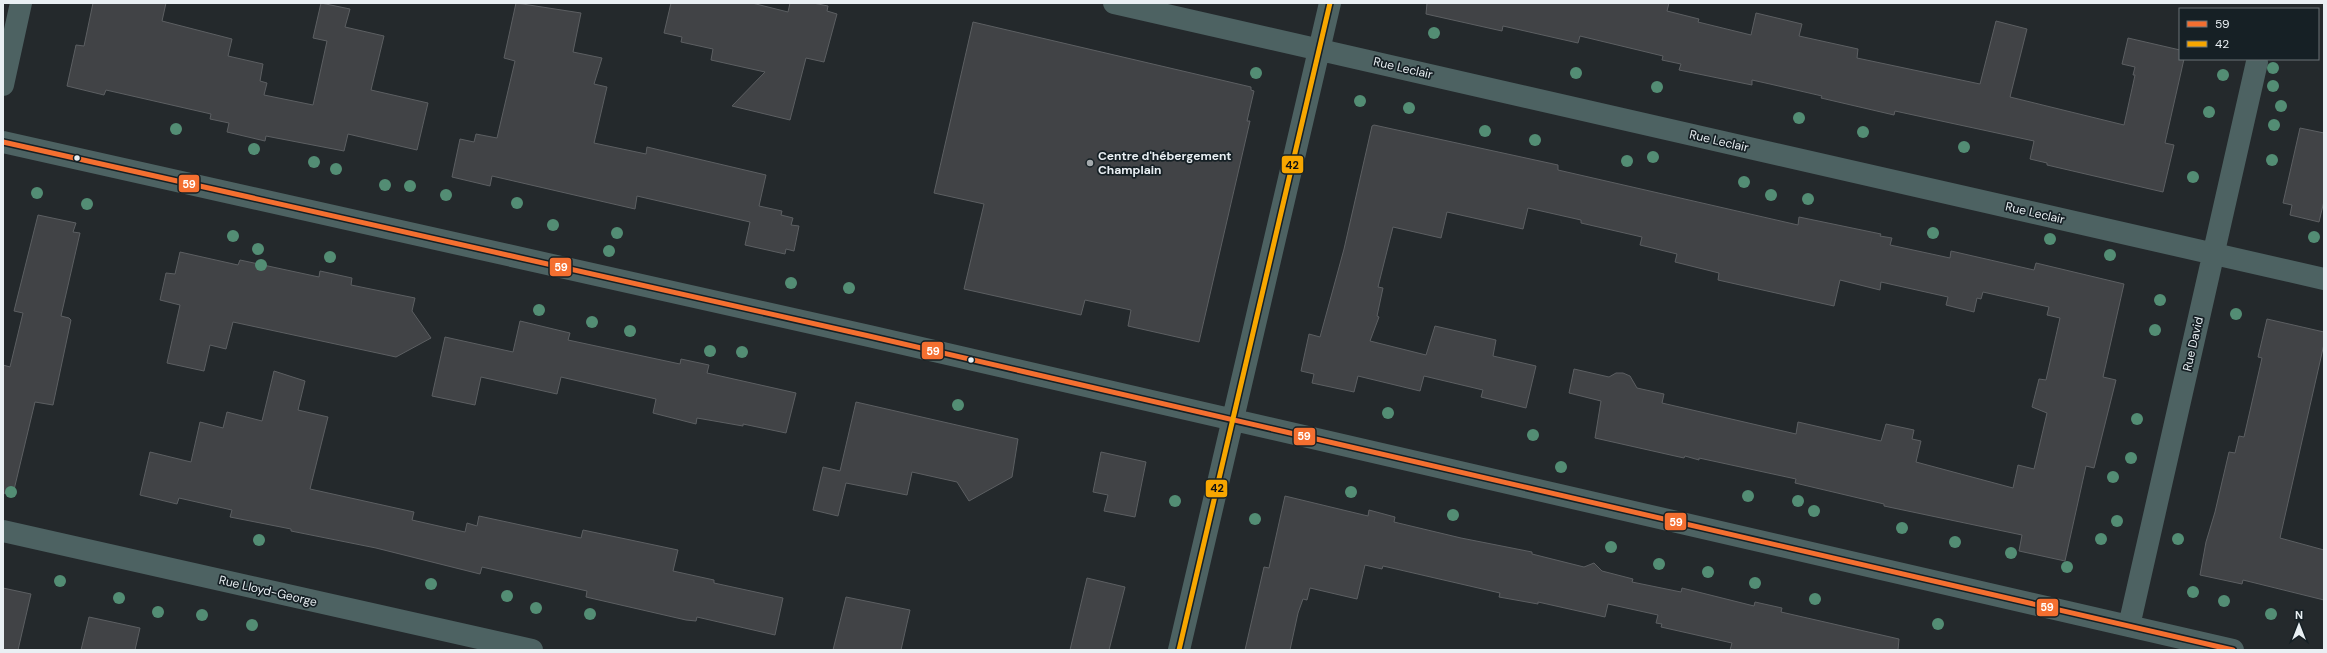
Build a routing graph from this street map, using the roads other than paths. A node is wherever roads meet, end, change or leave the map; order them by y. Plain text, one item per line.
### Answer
1 (21, 3) edge
2 (1114, 3) edge
3 (1330, 3) edge
4 (1319, 50) junction
5 (2257, 62) dead end
6 (3, 85) edge
7 (3, 142) edge
8 (2214, 254) junction
9 (2324, 279) edge
10 (1233, 420) junction
11 (3, 531) edge
12 (2129, 626) junction
13 (532, 650) edge
14 (1179, 650) edge
15 (2233, 650) edge

1 - 6 street
2 - 4 street, Rue Leclair
3 - 4 street
4 - 8 street, Rue Leclair
4 - 10 street
5 - 8 street, Rue David
7 - 10 street
8 - 9 street, Rue Leclair
8 - 12 street, Rue David
10 - 12 street
10 - 14 street
11 - 13 street, Rue Lloyd-George
12 - 15 street

